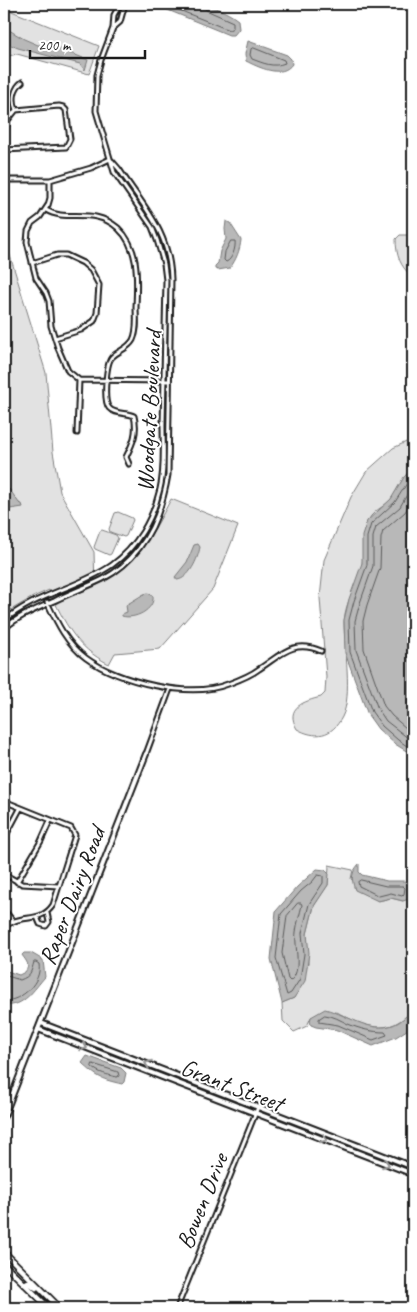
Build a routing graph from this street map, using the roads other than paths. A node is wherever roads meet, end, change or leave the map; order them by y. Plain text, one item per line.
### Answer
1 (120, 4) edge
2 (125, 4) edge
3 (113, 28) junction
4 (22, 82) dead end
5 (16, 110) junction
6 (4, 137) edge
7 (4, 150) edge
8 (110, 158) junction
9 (4, 180) edge
10 (50, 180) junction
11 (135, 191) junction
12 (130, 195) junction
13 (46, 210) junction
14 (32, 263) junction
15 (170, 263) junction
16 (164, 264) junction
17 (171, 268) junction
18 (165, 269) junction
19 (55, 338) junction
20 (79, 380) junction
21 (107, 380) junction
22 (164, 381) junction
23 (169, 382) junction
24 (164, 402) junction
25 (169, 402) junction
26 (164, 407) junction
27 (169, 407) junction
28 (77, 433) dead end
29 (129, 464) dead end
30 (168, 469) junction
31 (162, 472) junction
32 (168, 475) junction
33 (45, 597) junction
34 (48, 604) junction
35 (4, 621) edge
36 (4, 629) edge
37 (321, 651) dead end
38 (170, 689) junction
39 (146, 754) joint
40 (4, 801) edge
41 (21, 809) junction
42 (50, 821) junction
43 (4, 839) edge
44 (4, 874) edge
45 (17, 882) junction
46 (59, 886) junction
47 (4, 910) edge
48 (47, 913) junction
49 (37, 917) junction
50 (13, 921) junction
51 (4, 928) edge
52 (41, 1023) junction
53 (38, 1030) junction
54 (211, 1089) junction
55 (216, 1091) junction
56 (212, 1096) junction
57 (258, 1107) junction
58 (256, 1113) junction
59 (4, 1116) edge
60 (303, 1124) junction
61 (312, 1128) junction
62 (300, 1130) junction
63 (309, 1134) junction
64 (361, 1146) junction
65 (358, 1153) junction
66 (404, 1163) junction
67 (413, 1167) edge
68 (401, 1170) junction
69 (413, 1174) edge
70 (4, 1252) edge
71 (4, 1264) edge
72 (24, 1284) junction
73 (53, 1302) junction
74 (50, 1308) edge
75 (60, 1308) edge
76 (177, 1308) edge

1 - 3 street, Woodgate Boulevard
2 - 3 street, Woodgate Boulevard
3 - 8 street, Woodgate Boulevard
4 - 5 street
5 - 6 street
5 - 7 street
8 - 10 street
8 - 11 street, Woodgate Boulevard
8 - 12 street, Woodgate Boulevard
9 - 10 street
10 - 13 street
11 - 12 street
11 - 15 street, Woodgate Boulevard
12 - 16 street, Woodgate Boulevard
13 - 14 street
13 - 21 street
14 - 19 street
14 - 19 street
15 - 16 street
15 - 17 street, Woodgate Boulevard
16 - 18 street, Woodgate Boulevard
17 - 18 street
17 - 23 street, Woodgate Boulevard
18 - 22 street, Woodgate Boulevard
19 - 20 street
20 - 21 street
20 - 28 street
21 - 22 street
21 - 29 street
22 - 23 street
22 - 24 street, Woodgate Boulevard
23 - 25 street, Woodgate Boulevard
24 - 25 street
24 - 26 street, Woodgate Boulevard
25 - 27 street, Woodgate Boulevard
26 - 27 street
26 - 31 street, Woodgate Boulevard
27 - 30 street, Woodgate Boulevard
30 - 31 street
30 - 32 street, Woodgate Boulevard
31 - 32 street
31 - 33 street, Woodgate Boulevard
32 - 34 street, Woodgate Boulevard
33 - 34 street
33 - 35 street, Woodgate Boulevard
34 - 36 street, Woodgate Boulevard
34 - 38 street
37 - 38 street
38 - 39 street, Raper Dairy Road
39 - 52 street, Raper Dairy Road
40 - 41 street
41 - 42 street
41 - 43 street
42 - 45 street
42 - 46 street
44 - 45 street
45 - 46 street
46 - 48 street
47 - 50 street
48 - 49 street
48 - 49 street
49 - 50 street
50 - 51 street
52 - 53 street, Raper Dairy Road
54 -> 52 street, Grant Street
53 -> 56 street, Grant Street
53 - 59 street, Raper Dairy Road
54 - 55 street, Grant Street
54 - 56 street
55 - 56 street
55 - 57 street, Grant Street
56 - 58 street, Grant Street
57 - 58 street, Bowen Drive
57 - 60 street, Grant Street
58 - 62 street, Grant Street
58 - 76 street, Bowen Drive
60 - 61 street, Grant Street
60 - 62 street
61 - 63 street
61 - 64 street, Grant Street
62 - 63 street, Grant Street
63 -> 65 street, Grant Street
64 - 65 street
64 - 66 street, Grant Street
65 -> 68 street, Grant Street
66 - 67 street, Grant Street
66 - 68 street
68 - 69 street, Grant Street
70 - 73 main road
71 - 72 main road
72 - 73 main road
72 - 74 main road
73 - 75 main road

